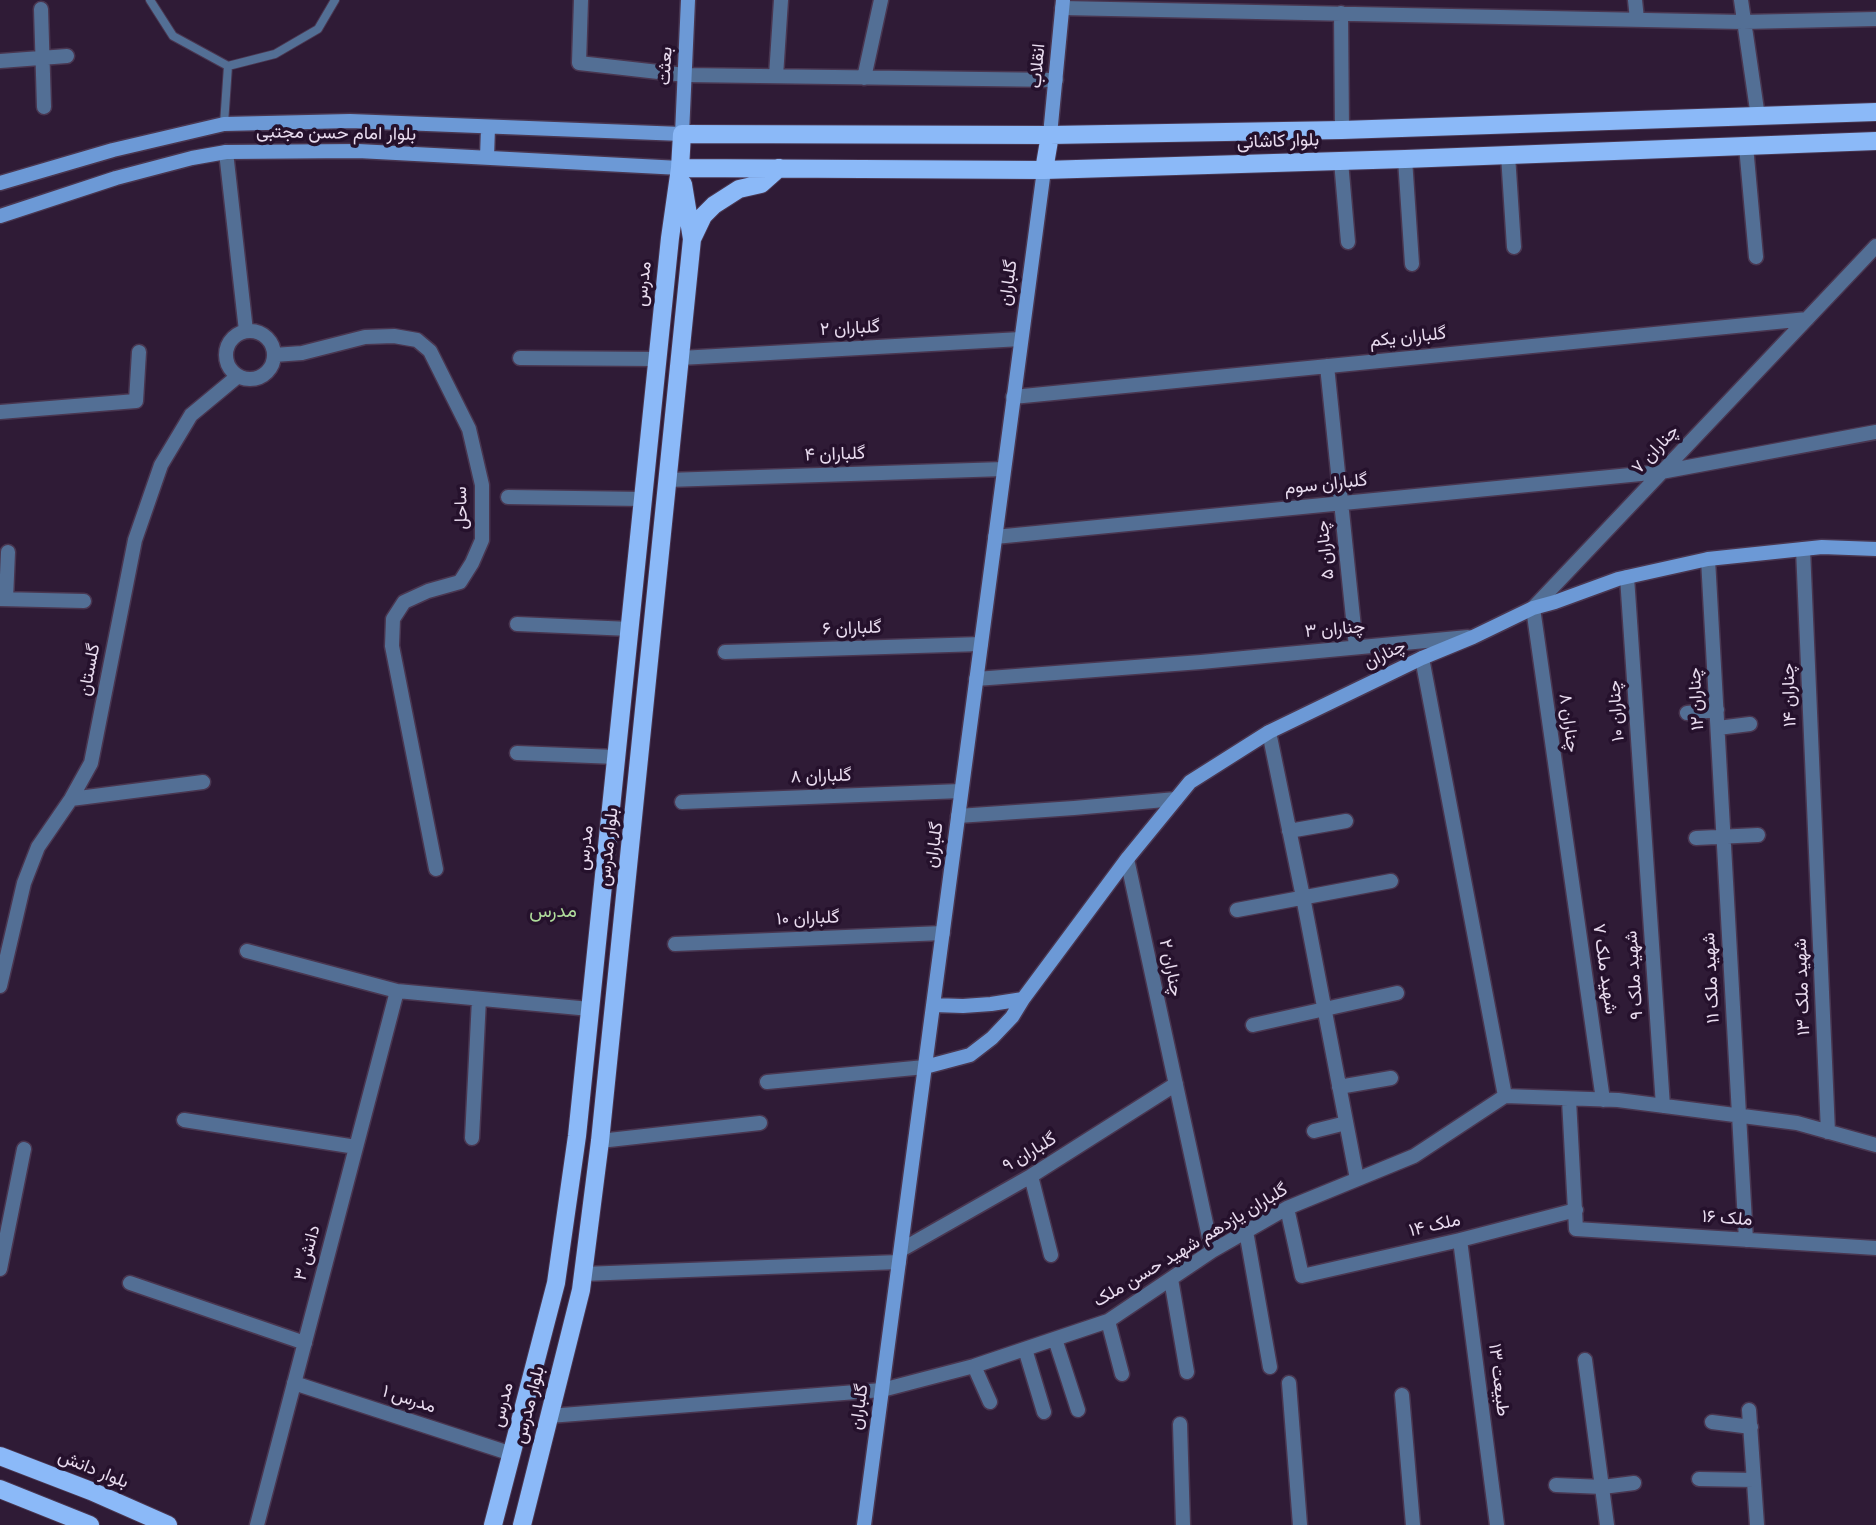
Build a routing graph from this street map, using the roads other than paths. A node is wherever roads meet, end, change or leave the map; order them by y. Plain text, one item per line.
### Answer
1 (150, 0) edge
2 (335, 0) edge
3 (581, 0) edge
4 (688, 0) edge
5 (781, 0) edge
6 (881, 0) edge
7 (1635, 0) edge
8 (1741, 0) edge
9 (1063, 4) edge
10 (41, 9) dead end
11 (1341, 13) junction
12 (1637, 19) junction
13 (1876, 19) edge
14 (1743, 22) junction
15 (67, 56) dead end
16 (42, 57) junction
17 (0, 61) edge
18 (228, 66) junction
19 (685, 75) junction
20 (776, 76) junction
21 (864, 78) junction
22 (1056, 80) junction
23 (44, 107) dead end
24 (1876, 111) edge
25 (1758, 117) junction
26 (224, 124) junction
27 (488, 127) junction
28 (1342, 130) junction
29 (682, 134) junction
30 (1049, 135) junction
31 (1876, 141) edge
32 (1746, 146) junction
33 (226, 152) junction
34 (1508, 155) junction
35 (487, 158) junction
36 (1405, 159) junction
37 (1341, 161) junction
38 (680, 168) junction
39 (779, 168) junction
40 (1044, 170) junction
41 (0, 183) edge
42 (0, 216) edge
43 (692, 239) junction
44 (1348, 242) dead end
45 (1876, 246) edge
46 (1514, 247) dead end
47 (1756, 257) dead end
48 (1412, 264) dead end
49 (1807, 319) junction
50 (246, 331) junction
51 (1021, 339) junction
52 (139, 352) dead end
53 (274, 355) junction
54 (520, 358) dead end
55 (680, 358) junction
56 (658, 359) junction
57 (1326, 366) junction
58 (238, 376) junction
59 (1013, 397) junction
60 (0, 412) edge
61 (1876, 432) edge
62 (1004, 469) junction
63 (1661, 472) junction
64 (667, 480) junction
65 (508, 497) dead end
66 (643, 499) junction
67 (1341, 503) junction
68 (995, 537) junction
69 (1803, 549) junction
70 (1876, 549) edge
71 (8, 552) dead end
72 (1708, 559) junction
73 (1627, 577) junction
74 (3, 599) edge
75 (84, 601) dead end
76 (1532, 608) junction
77 (517, 624) dead end
78 (630, 629) junction
79 (1473, 637) junction
80 (981, 644) junction
81 (1356, 647) junction
82 (725, 652) dead end
83 (1422, 658) junction
84 (976, 679) junction
85 (1717, 710) junction
86 (1687, 713) dead end
87 (1750, 724) dead end
88 (1717, 728) junction
89 (1269, 732) junction
90 (517, 753) dead end
91 (616, 757) junction
92 (203, 782) dead end
93 (961, 791) junction
94 (71, 799) junction
95 (1176, 799) junction
96 (682, 802) dead end
97 (958, 816) junction
98 (1346, 821) dead end
99 (1289, 831) junction
100 (1758, 835) dead end
101 (1723, 837) junction
102 (1696, 838) dead end
103 (1816, 840) joint
104 (1645, 842) joint
105 (1566, 843) joint
106 (1127, 859) junction
107 (436, 869) dead end
108 (1391, 881) dead end
109 (1303, 897) junction
110 (1237, 910) dead end
111 (599, 918) junction
112 (623, 919) junction
113 (943, 933) junction
114 (675, 944) dead end
115 (247, 951) dead end
116 (0, 986) edge
117 (397, 990) junction
118 (1397, 993) dead end
119 (479, 999) junction
120 (1023, 999) junction
121 (933, 1005) junction
122 (590, 1009) junction
123 (1325, 1009) junction
124 (1253, 1025) dead end
125 (925, 1068) junction
126 (1391, 1078) dead end
127 (767, 1082) dead end
128 (1176, 1084) junction
129 (1339, 1087) junction
130 (1505, 1096) junction
131 (1569, 1100) junction
132 (1603, 1100) junction
133 (1663, 1106) junction
134 (1738, 1116) junction
135 (184, 1120) dead end
136 (760, 1123) dead end
137 (1346, 1124) junction
138 (1314, 1131) dead end
139 (1828, 1132) junction
140 (472, 1138) dead end
141 (600, 1141) junction
142 (1876, 1144) edge
143 (356, 1147) junction
144 (24, 1149) dead end
145 (1031, 1176) junction
146 (1357, 1179) junction
147 (1287, 1208) junction
148 (1576, 1210) junction
149 (1246, 1231) junction
150 (1460, 1240) junction
151 (1746, 1240) junction
152 (1876, 1248) edge
153 (1212, 1251) junction
154 (1051, 1255) dead end
155 (900, 1256) junction
156 (0, 1269) edge
157 (583, 1274) junction
158 (1171, 1279) junction
159 (130, 1283) dead end
160 (1108, 1321) junction
161 (1055, 1339) junction
162 (305, 1343) junction
163 (1025, 1349) junction
164 (1586, 1360) dead end
165 (974, 1366) junction
166 (1270, 1367) dead end
167 (1187, 1372) dead end
168 (1122, 1374) dead end
169 (294, 1383) junction
170 (1289, 1383) dead end
171 (882, 1390) junction
172 (1402, 1395) dead end
173 (990, 1402) dead end
174 (1078, 1410) dead end
175 (1749, 1410) dead end
176 (1044, 1412) dead end
177 (549, 1416) junction
178 (1712, 1422) dead end
179 (1180, 1424) dead end
180 (1751, 1427) junction
181 (512, 1454) junction
182 (0, 1456) edge
183 (1699, 1479) dead end
184 (1754, 1480) junction
185 (1634, 1483) dead end
186 (1556, 1485) dead end
187 (1603, 1487) junction
188 (0, 1489) edge
189 (90, 1525) edge
190 (168, 1525) edge
191 (257, 1525) edge
192 (494, 1525) edge
193 (522, 1525) edge
194 (864, 1525) edge
195 (1183, 1525) edge
196 (1300, 1525) edge
197 (1413, 1525) edge
198 (1497, 1525) edge
199 (1607, 1525) edge
200 (1758, 1525) edge

1 - 18 lane
2 - 18 lane
3 - 19 street
4 - 19 street, بعثت
5 - 20 street
6 - 21 street
7 - 12 street
8 - 14 street
9 - 11 street
9 - 22 street, انقلاب
10 - 16 street
11 - 12 street
11 - 28 street
12 - 14 street
13 - 14 street
14 - 25 street
15 - 16 street
16 - 17 street
16 - 23 street
18 - 26 lane
19 - 20 street
19 - 29 street, بعثت
20 - 21 street
21 - 22 street
22 - 30 street, انقلاب
24 - 25 main road, بلوار کاشانی
25 - 28 main road, بلوار کاشانی
26 - 27 street, بلوار امام حسن مجتبی
26 - 41 street, بلوار امام حسن مجتبی
27 - 29 street, بلوار امام حسن مجتبی
27 - 35 street
28 - 30 main road, بلوار کاشانی
29 - 30 main road, بلوار کاشانی
29 - 38 main road
30 - 40 main road
31 - 32 main road, بلوار کاشانی
32 - 34 main road, بلوار کاشانی
32 - 47 street
33 - 35 street, بلوار امام حسن مجتبی
33 - 42 street, بلوار امام حسن مجتبی
33 - 50 street
34 - 36 main road, بلوار کاشانی
34 - 46 street
35 - 38 street, بلوار امام حسن مجتبی
36 - 37 main road, بلوار کاشانی
36 - 48 street
37 - 40 main road, بلوار کاشانی
37 - 44 street
38 - 39 main road, بلوار کاشانی
38 - 43 main road, بلوار مدرس
38 - 56 main road, مدرس
39 - 40 main road, بلوار کاشانی
39 - 43 main road
40 - 51 street, گلباران
43 - 55 main road, بلوار مدرس
45 - 49 street, چناران ۷
49 - 57 street, گلباران یکم
49 - 63 street, چناران ۷
50 - 53 street
50 - 58 street
51 - 55 street, گلباران ۲
51 - 59 street, گلباران
52 - 60 street
53 - 58 street
53 - 107 street, ساحل
54 - 56 street
55 - 64 main road, بلوار مدرس
56 - 66 main road, مدرس
57 - 59 street, گلباران یکم
57 - 67 street, ۵ چناران
58 - 94 street, گلستان
59 - 62 street, گلباران
61 - 63 street, گلباران سوم
62 - 64 street, گلباران ۴
62 - 68 street, گلباران
63 - 67 street, گلباران سوم
63 - 76 street, چناران ۷
64 - 112 main road, بلوار مدرس
65 - 66 street
66 - 78 main road, مدرس
67 - 68 street, گلباران سوم
67 - 81 street, ۵ چناران
68 - 80 street, گلباران
69 - 70 street, چناران
69 - 72 street, چناران
69 - 103 street, چناران ۱۴
71 - 74 street
72 - 73 street, چناران
72 - 85 street, چناران ۱۲
73 - 76 street, چناران
73 - 104 street, چناران ۱۰
74 - 75 street
76 - 79 street, چناران
76 - 105 street, چناران ۸
77 - 78 street
78 - 91 main road, مدرس
79 - 81 street, چناران ۳
79 - 83 street, چناران
80 - 82 street, گلباران ۶
80 - 84 street, گلباران
81 - 84 street, چناران ۳
83 - 89 street, چناران
83 - 130 street
84 - 93 street, گلباران
85 - 86 street
85 - 88 street, چناران ۱۲
87 - 88 street
88 - 101 street, چناران ۱۲
89 - 95 street, چناران
89 - 99 street
90 - 91 street
91 - 111 main road, مدرس
92 - 94 street
93 - 96 street, گلباران ۸
93 - 97 street, گلباران
94 - 116 street, گلستان
95 - 97 street
95 - 106 street, چناران
97 - 113 street, گلباران
98 - 99 street
99 - 109 street
100 - 101 street
101 - 102 street
101 - 134 street, شهید ملک ۱۱
103 - 139 street, شهید ملک ۱۳
104 - 133 street, شهید ملک ۹
105 - 132 street, شهید ملک ۷
106 - 120 street, چناران
106 - 128 street, ۲ چناران
108 - 109 street
109 - 110 street
109 - 123 street
111 - 112 main road
111 - 122 main road, مدرس
112 - 141 main road, بلوار مدرس
113 - 114 street, گلباران ۱۰
113 - 121 street, گلباران
115 - 117 street
117 - 119 street
117 - 143 street, دانش ۳
118 - 123 street
119 - 122 street
119 - 140 street
120 - 121 street
120 - 125 street, چناران
121 - 125 street, گلباران
122 - 181 main road, مدرس
123 - 124 street
123 - 129 street
125 - 127 street
125 - 155 street, گلباران
126 - 129 street
128 - 145 street, ۹ گلباران
128 - 153 street, ۲ چناران
129 - 137 street
130 - 131 street
130 - 146 street, گلباران یازدهم شهید حسن ملک
131 - 132 street
131 - 148 street
132 - 133 street
133 - 134 street
134 - 139 street
134 - 151 street, شهید ملک ۱۱
135 - 143 street
136 - 141 street
137 - 138 street
137 - 146 street
139 - 142 street
141 - 157 main road, بلوار مدرس
143 - 162 street, دانش ۳
144 - 156 street
145 - 154 street
145 - 155 street, ۹ گلباران
146 - 147 street, گلباران یازدهم شهید حسن ملک
147 - 149 street, گلباران یازدهم شهید حسن ملک
147 - 150 street, ملک ۱۴
148 - 150 street, ملک ۱۴
148 - 151 street, ملک ۱۶
149 - 153 street, گلباران یازدهم شهید حسن ملک
149 - 166 street
150 - 198 street, طبیعت ۱۳
151 - 152 street, ملک ۱۶
153 - 158 street, گلباران یازدهم شهید حسن ملک
155 - 157 street
155 - 171 street, گلباران
157 - 177 main road, بلوار مدرس
158 - 160 street, گلباران یازدهم شهید حسن ملک
158 - 167 street
159 - 162 street
160 - 161 street, گلباران یازدهم شهید حسن ملک
160 - 168 street
161 - 163 street, گلباران یازدهم شهید حسن ملک
161 - 174 street
162 - 169 street, دانش ۳
163 - 165 street, گلباران یازدهم شهید حسن ملک
163 - 176 street
164 - 187 street
165 - 171 street, گلباران یازدهم شهید حسن ملک
165 - 173 street
169 - 181 street, مدرس ۱
169 - 191 street, دانش ۳
170 - 196 street
171 - 177 street, گلباران یازدهم شهید حسن ملک
171 - 194 street, گلباران
172 - 197 street
175 - 180 street
177 - 193 main road, بلوار مدرس
178 - 180 street
179 - 195 street
180 - 184 street
181 - 192 main road, مدرس
182 - 190 main road, بلوار دانش
183 - 184 street
184 - 200 street
185 - 187 street
186 - 187 street
187 - 199 street
188 - 189 main road

